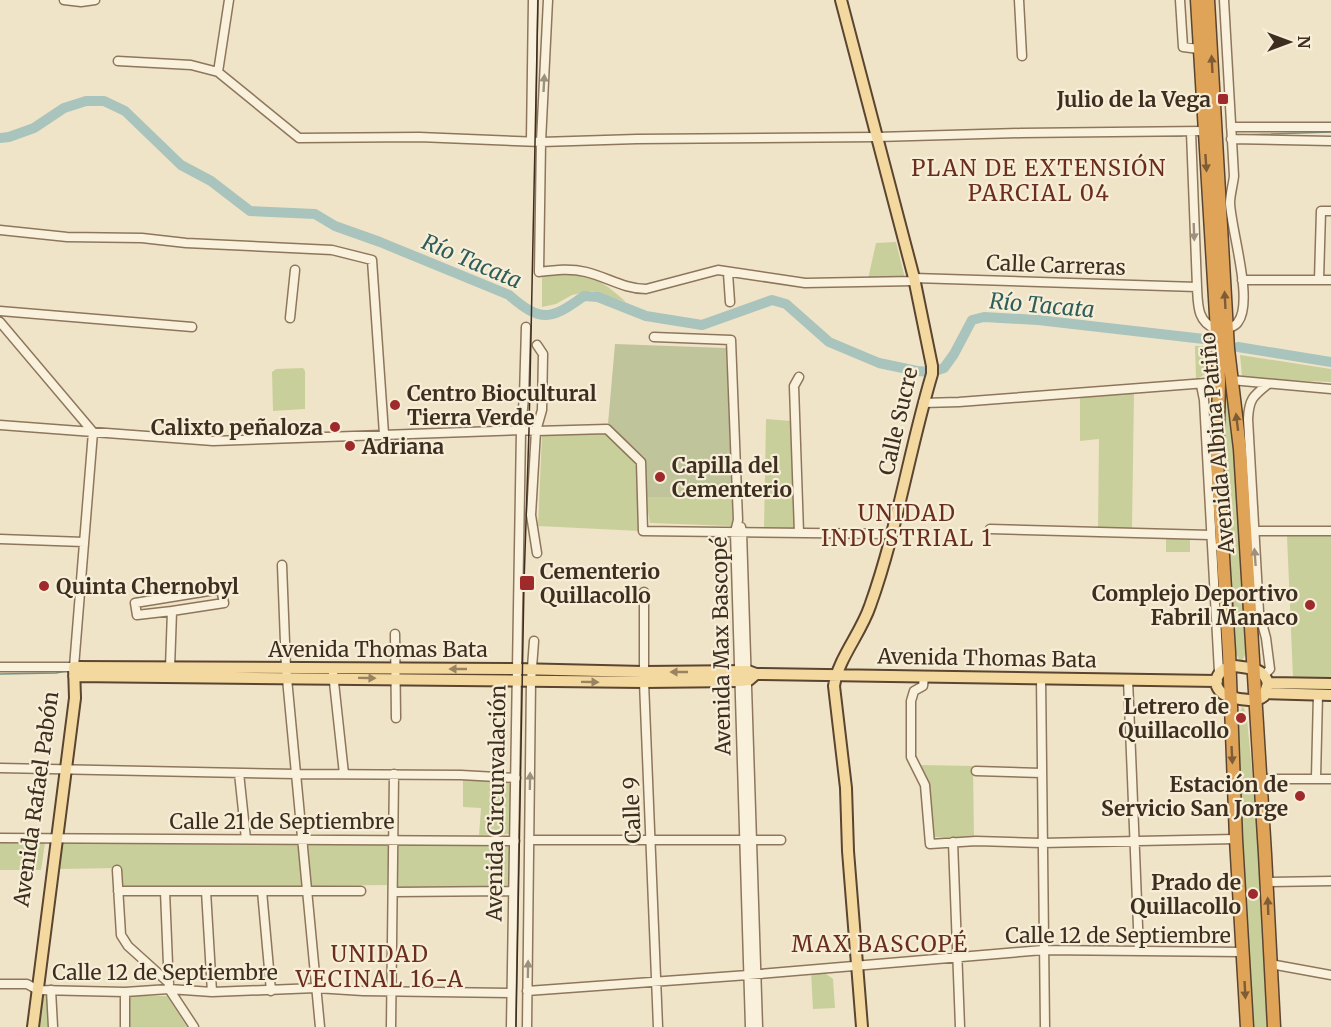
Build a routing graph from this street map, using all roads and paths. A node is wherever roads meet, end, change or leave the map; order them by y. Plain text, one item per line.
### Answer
1 (64, 0) edge
2 (95, 0) edge
3 (229, 0) edge
4 (533, 0) edge
5 (548, 0) edge
6 (841, 0) edge
7 (1019, 0) edge
8 (1180, 0) edge
9 (1197, 0) edge
10 (1208, 0) edge
11 (1224, 0) edge
12 (1200, 49) junction
13 (1022, 56) dead end
14 (118, 61) dead end
15 (218, 72) junction
16 (1231, 127) junction
17 (1331, 127) edge
18 (1204, 131) junction
19 (1191, 132) junction
20 (877, 137) junction
21 (1231, 139) junction
22 (531, 140) junction
23 (1331, 141) edge
24 (541, 142) junction
25 (1331, 211) edge
26 (0, 230) edge
27 (295, 270) dead end
28 (728, 273) junction
29 (914, 280) junction
30 (1242, 280) junction
31 (1319, 280) junction
32 (1331, 280) edge
33 (1197, 287) junction
34 (730, 302) dead end
35 (0, 310) edge
36 (290, 318) dead end
37 (0, 322) edge
38 (192, 327) dead end
39 (526, 327) dead end
40 (1222, 329) junction
41 (4, 333) edge
42 (654, 337) dead end
43 (537, 345) dead end
44 (799, 377) dead end
45 (1225, 381) junction
46 (1268, 384) junction
47 (1201, 385) junction
48 (1331, 389) edge
49 (923, 403) junction
50 (0, 426) edge
51 (521, 430) junction
52 (536, 431) junction
53 (93, 432) junction
54 (384, 434) junction
55 (990, 529) dead end
56 (1254, 531) junction
57 (1331, 531) edge
58 (739, 532) junction
59 (799, 533) junction
60 (892, 534) junction
61 (1210, 535) junction
62 (0, 538) edge
63 (84, 542) junction
64 (537, 553) dead end
65 (282, 565) dead end
66 (644, 592) dead end
67 (172, 611) junction
68 (395, 634) dead end
69 (534, 641) dead end
70 (0, 667) edge
71 (170, 668) junction
72 (74, 672) junction
73 (287, 673) junction
74 (333, 673) junction
75 (396, 673) junction
76 (1222, 673) junction
77 (516, 675) junction
78 (531, 675) junction
79 (747, 675) junction
80 (835, 676) junction
81 (644, 677) junction
82 (924, 677) junction
83 (1041, 678) junction
84 (1128, 679) junction
85 (1261, 684) junction
86 (1331, 684) edge
87 (1318, 694) junction
88 (1331, 695) edge
89 (1230, 697) junction
90 (396, 718) dead end
91 (0, 768) edge
92 (62, 769) junction
93 (976, 771) dead end
94 (239, 773) junction
95 (1041, 773) junction
96 (296, 774) junction
97 (344, 774) junction
98 (394, 774) junction
99 (516, 778) junction
100 (1316, 778) junction
101 (1260, 779) junction
102 (1331, 779) edge
103 (0, 838) edge
104 (53, 838) junction
105 (246, 839) junction
106 (1236, 839) junction
107 (302, 840) junction
108 (393, 840) junction
109 (530, 840) junction
110 (651, 840) junction
111 (748, 840) junction
112 (781, 840) dead end
113 (515, 841) junction
114 (1136, 841) junction
115 (953, 842) junction
116 (1041, 843) junction
117 (117, 870) dead end
118 (1331, 881) edge
119 (1267, 882) junction
120 (118, 891) junction
121 (165, 891) junction
122 (206, 891) junction
123 (262, 891) junction
124 (307, 891) junction
125 (361, 891) dead end
126 (513, 891) junction
127 (394, 892) junction
128 (1043, 950) junction
129 (1139, 951) junction
130 (1243, 952) junction
131 (956, 958) junction
132 (1270, 964) junction
133 (857, 966) junction
134 (753, 975) junction
135 (1331, 975) edge
136 (657, 982) junction
137 (0, 984) edge
138 (169, 986) junction
139 (35, 988) junction
140 (316, 988) junction
141 (51, 990) junction
142 (271, 991) junction
143 (391, 991) junction
144 (527, 991) junction
145 (125, 992) junction
146 (212, 992) junction
147 (511, 993) junction
148 (27, 1027) edge
149 (33, 1027) edge
150 (53, 1027) edge
151 (125, 1027) edge
152 (194, 1027) edge
153 (320, 1027) edge
154 (391, 1027) edge
155 (511, 1027) edge
156 (527, 1027) edge
157 (658, 1027) edge
158 (750, 1027) edge
159 (758, 1027) edge
160 (862, 1027) edge
161 (960, 1027) edge
162 (1045, 1027) edge
163 (1247, 1027) edge
164 (1274, 1027) edge

1 - 2 street
3 - 15 street
4 - 22 street
24 -> 5 street
6 - 20 main road, Calle Sucre
7 - 13 street
8 - 12 street
9 - 12 highway, Avenida Albina Patiño
40 -> 10 highway, Avenida Albina Patiño
11 - 16 street
12 - 18 highway, Avenida Albina Patiño
14 - 15 street
15 - 22 street
16 - 17 street
16 - 21 street
18 - 19 street
18 -> 40 highway, Avenida Albina Patiño
19 - 20 street
19 -> 33 street
20 - 24 street
20 - 29 main road, Calle Sucre
21 - 23 street
21 - 30 street
22 - 24 street
24 - 28 street, Calle Carreras
25 - 31 street
26 - 54 street
27 - 36 street
28 - 29 street, Calle Carreras
28 - 34 street
29 - 33 street, Calle Carreras
29 - 49 main road, Calle Sucre
30 - 31 street
30 - 40 street
31 - 32 street
33 - 40 street
35 - 38 street
37 - 41 street
39 - 51 street, Avenida Circunvalación
40 - 45 highway, Avenida Albina Patiño
41 - 53 street
42 - 58 street, Avenida Max Bascopé
43 - 52 street
44 - 59 street
45 - 46 street
45 - 47 street
45 - 76 highway, Avenida Albina Patiño
85 -> 45 highway, Avenida Albina Patiño
46 - 48 street
46 - 56 street
47 - 49 street
47 - 61 street
49 - 60 main road, Calle Sucre
50 - 53 street
51 - 52 street
51 - 54 street
51 - 77 street, Avenida Circunvalación
52 - 58 street
52 - 64 street
53 - 54 street
53 - 63 street
55 - 61 street
56 - 57 street
85 -> 56 street
58 - 59 street
58 - 79 street, Avenida Max Bascopé
59 - 60 street
60 - 80 main road, Calle Sucre
61 - 76 street
62 - 63 street
63 - 72 street
65 - 73 street
66 - 81 street, Calle 9
67 - 67 street
67 - 71 street
68 - 75 street
69 - 78 street, Avenida Circunvalación
70 - 72 street, Avenida Thomas Bata
71 - 72 main road, Avenida Thomas Bata
71 - 73 main road, Avenida Thomas Bata
72 - 73 main road, Avenida Thomas Bata
72 - 92 main road, Avenida Rafael Pabón
73 - 74 main road, Avenida Thomas Bata
73 - 96 street
74 - 75 main road, Avenida Thomas Bata
74 - 97 street
75 - 77 main road, Avenida Thomas Bata
75 - 90 street
76 - 84 main road, Avenida Thomas Bata
76 - 85 main road, Avenida Thomas Bata
76 - 89 highway, Avenida Albina Patiño
76 - 89 main road
77 - 78 main road, Avenida Thomas Bata
77 - 99 street, Avenida Circunvalación
78 - 81 main road, Avenida Thomas Bata
109 -> 78 street, Avenida Circunvalación
79 - 80 main road, Avenida Thomas Bata
79 - 81 main road, Avenida Thomas Bata
79 - 111 street, Avenida Max Bascopé
80 - 82 main road, Avenida Thomas Bata
80 - 133 main road
81 - 110 street, Calle 9
82 - 83 main road, Avenida Thomas Bata
82 - 115 street
83 - 84 main road, Avenida Thomas Bata
83 - 95 street
84 - 114 street
85 - 86 main road
85 - 87 main road
85 - 89 main road
85 - 101 highway, Avenida Albina Patiño
87 - 88 main road
87 - 100 street
89 -> 106 highway, Avenida Albina Patiño
91 - 92 street
92 - 94 street
92 - 104 main road, Avenida Rafael Pabón
93 - 95 street
94 - 96 street
94 - 105 street
95 - 116 street
96 - 97 street
96 - 107 street
97 - 98 street
98 - 99 street
98 - 108 street
99 - 113 street, Avenida Circunvalación
100 - 101 street
100 - 102 street
101 - 119 highway, Avenida Albina Patiño
103 - 104 street, Calle 21 de Septiembre
104 - 105 street, Calle 21 de Septiembre
104 - 139 main road, Avenida Rafael Pabón
105 - 107 street, Calle 21 de Septiembre
106 - 114 street
106 - 130 highway, Avenida Albina Patiño
107 - 108 street, Calle 21 de Septiembre
107 - 124 street
108 - 113 street, Calle 21 de Septiembre
108 - 127 street
109 - 110 street
144 -> 109 street, Avenida Circunvalación
110 - 111 street
110 - 136 street, Calle 9
111 - 112 street
111 - 134 street, Avenida Max Bascopé
113 - 126 street, Avenida Circunvalación
114 - 116 street
114 - 129 street
115 - 116 street
115 - 131 street
116 - 128 street
117 - 120 street
118 - 119 street
132 -> 119 highway, Avenida Albina Patiño
120 - 121 street
120 - 138 street
121 - 122 street
121 - 138 street
122 - 123 street
122 - 146 street
123 - 124 street
123 - 142 street
124 - 125 street
124 - 140 street
126 - 127 street
126 - 147 street, Avenida Circunvalación
127 - 143 street
128 - 129 street, Calle 12 de Septiembre
128 - 131 street, Calle 12 de Septiembre
128 - 162 street
129 - 130 street, Calle 12 de Septiembre
130 -> 163 highway, Avenida Albina Patiño
131 - 133 street, Calle 12 de Septiembre
131 - 161 street
132 - 135 street
132 - 164 highway, Avenida Albina Patiño
133 - 134 street, Calle 12 de Septiembre
133 - 160 main road
134 - 136 street, Calle 12 de Septiembre
134 - 158 street, Avenida Max Bascopé
134 - 159 street, Avenida Max Bascopé
136 - 144 street, Calle 12 de Septiembre
136 - 157 street, Calle 9
137 - 139 street, Calle 12 de Septiembre
138 - 145 street, Calle 12 de Septiembre
138 - 146 street, Calle 12 de Septiembre
138 - 152 street
139 - 141 street, Calle 12 de Septiembre
139 - 148 main road, Avenida Rafael Pabón
139 - 149 main road, Avenida Rafael Pabón
140 - 142 street, Calle 12 de Septiembre
140 - 143 street, Calle 12 de Septiembre
140 - 153 street
141 - 145 street, Calle 12 de Septiembre
141 - 150 street
142 - 146 street, Calle 12 de Septiembre
143 - 147 street, Calle 12 de Septiembre
143 - 154 street
144 - 156 street, Avenida Circunvalación
145 - 151 street
147 - 155 street, Avenida Circunvalación

